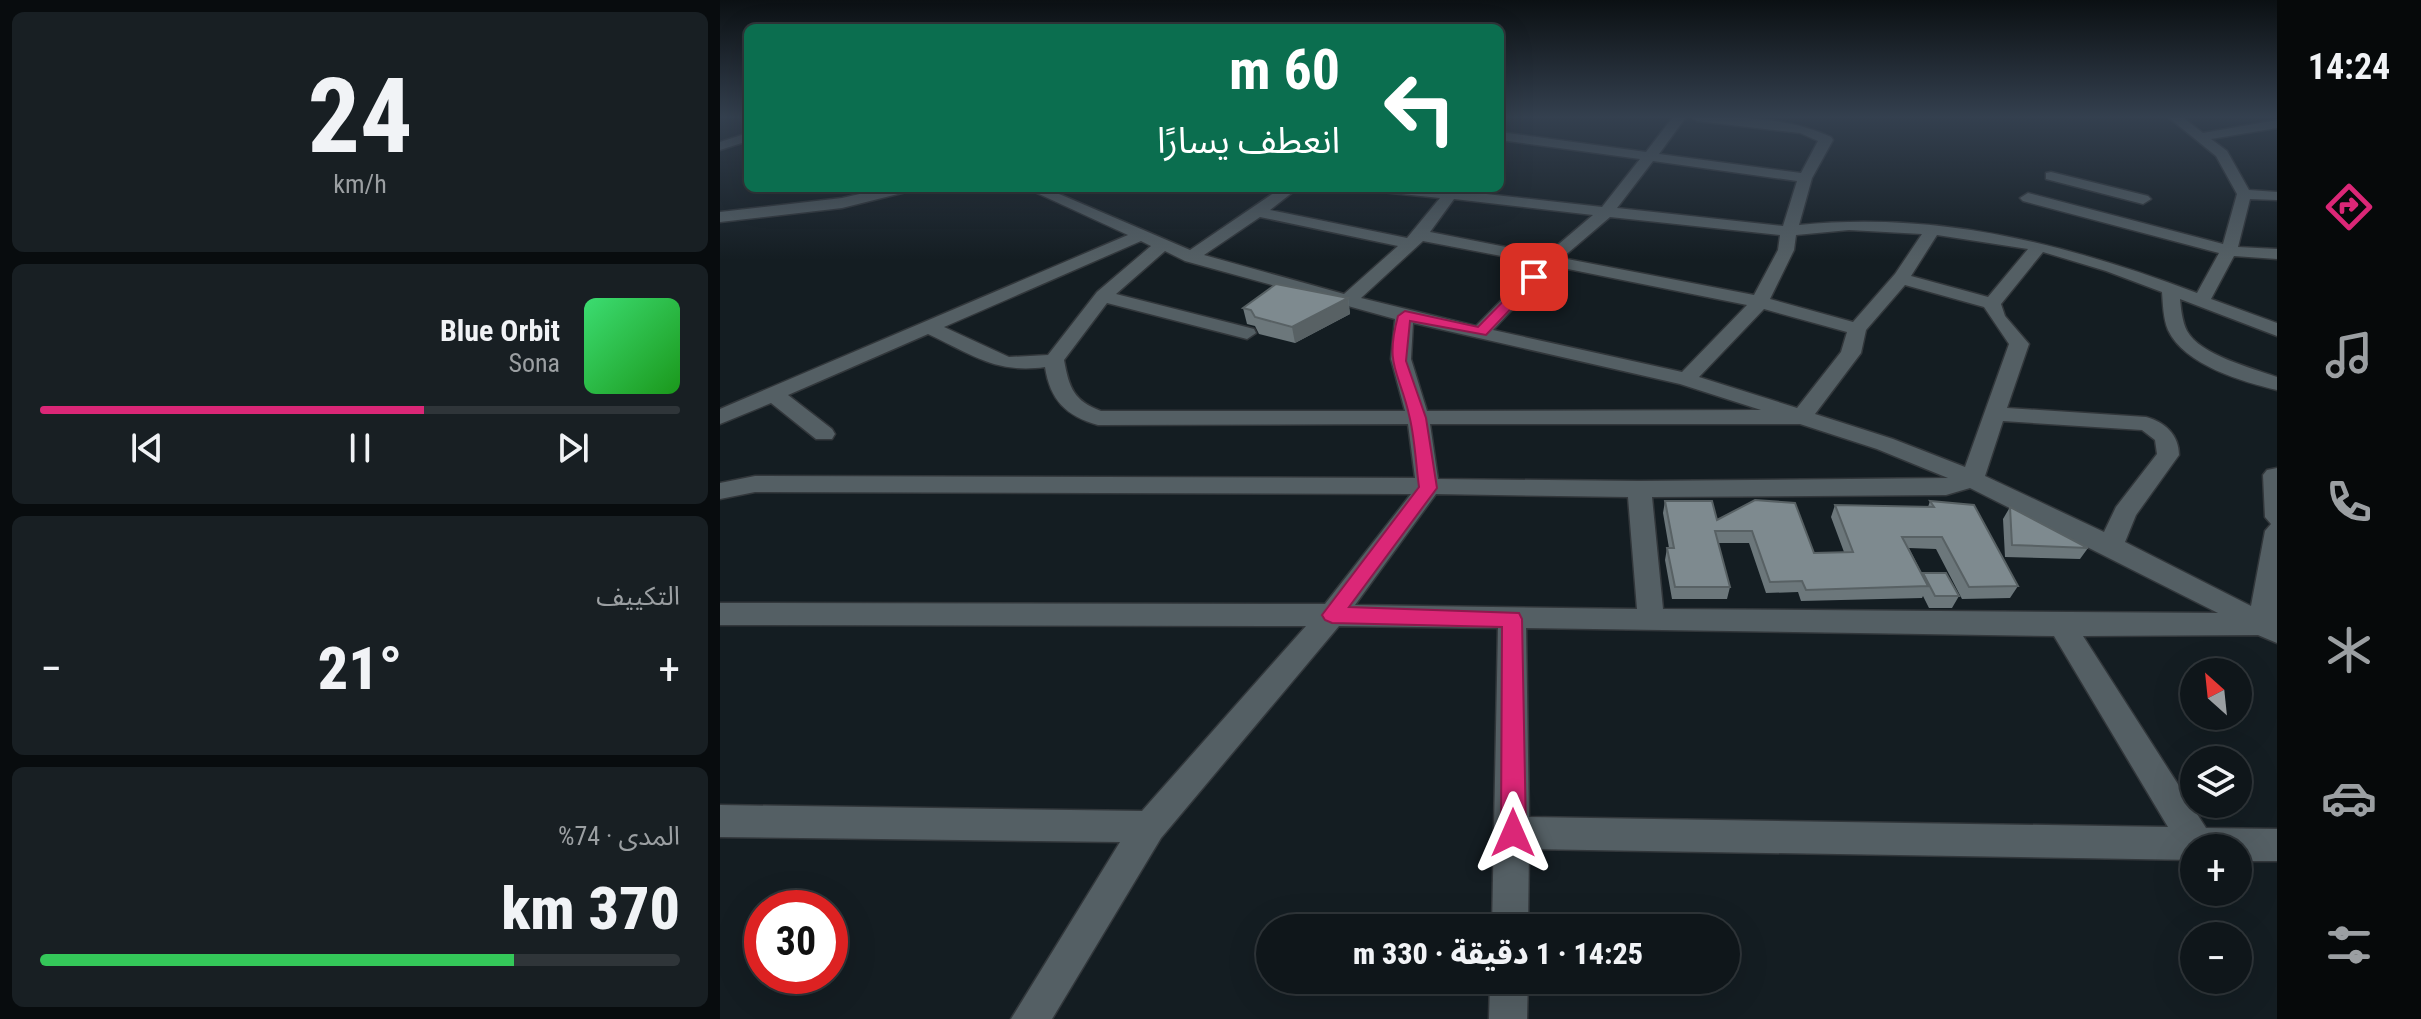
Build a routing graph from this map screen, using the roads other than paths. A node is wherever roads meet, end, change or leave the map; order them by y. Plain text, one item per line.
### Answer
1 (1644, 165) edge
2 (1716, 165) edge
3 (1812, 165) edge
4 (2228, 165) edge
5 (2051, 176) dead end
6 (1805, 178) junction
7 (2151, 182) dead end
8 (894, 192) edge
9 (1042, 192) edge
10 (1286, 192) edge
11 (1451, 192) edge
12 (1459, 192) edge
13 (2244, 194) junction
14 (2277, 196) edge
15 (2028, 198) dead end
16 (2143, 199) junction
17 (1259, 212) junction
18 (1606, 212) junction
19 (720, 217) edge
20 (2131, 224) junction
21 (1933, 230) junction
22 (1789, 231) junction
23 (1140, 236) junction
24 (1416, 239) junction
25 (1161, 246) junction
26 (2039, 246) junction
27 (2229, 251) junction
28 (2277, 254) edge
29 (1191, 257) junction
30 (1552, 258) junction
31 (1901, 278) junction
32 (2170, 288) junction
33 (1103, 296) junction
34 (1347, 301) junction
35 (2201, 301) junction
36 (1760, 302) junction
37 (1992, 304) junction
38 (1405, 316) junction
39 (930, 328) junction
40 (1857, 329) junction
41 (2277, 330) edge
42 (1481, 332) junction
43 (1247, 333) dead end
44 (1054, 360) junction
45 (1686, 379) junction
46 (2277, 384) edge
47 (774, 395) junction
48 (1995, 414) junction
49 (720, 417) edge
50 (1801, 417) junction
51 (1418, 418) junction
52 (824, 434) dead end
53 (2275, 475) edge
54 (1972, 479) junction
55 (1428, 488) junction
56 (1639, 489) junction
57 (720, 491) edge
58 (2277, 517) edge
59 (2277, 531) edge
60 (2111, 546) junction
61 (720, 614) edge
62 (1332, 615) junction
63 (1512, 619) junction
64 (1651, 620) junction
65 (2062, 625) junction
66 (2270, 628) edge
67 (720, 821) edge
68 (1149, 827) junction
69 (1513, 833) junction
70 (2191, 834) edge
71 (2180, 842) edge
72 (2252, 844) edge
73 (2277, 845) edge
74 (1510, 914) edge
75 (1509, 994) edge
76 (1030, 1019) edge
77 (1508, 1019) edge

1 - 18 street
2 - 6 street
3 - 6 street
4 - 13 street
5 - 16 street
6 - 22 street
7 - 16 street
8 - 19 street
9 - 23 street
10 - 17 street
11 - 24 street
12 - 18 street
13 - 14 street
13 - 27 street
15 - 20 street
16 - 20 street
17 - 24 street
17 - 29 street
18 - 22 street
18 - 30 street
20 - 27 street
21 - 22 street
21 - 26 street
21 - 31 street
22 - 36 street
23 - 25 street
23 - 39 street
24 - 30 street
24 - 34 street
25 - 29 street
25 - 33 street
26 - 32 street
26 - 37 street
27 - 28 street
27 - 35 street
29 - 34 street
30 - 36 street
30 - 42 street
31 - 37 street
31 - 40 street
32 - 35 street
32 - 46 street
33 - 43 street
33 - 44 street
34 - 38 street
35 - 41 street
36 - 40 street
36 - 45 street
37 - 48 street
38 - 42 street
38 - 51 street
39 - 44 street
39 - 47 street
40 - 50 street
42 - 45 street
44 - 51 street
45 - 50 street
47 - 49 street
47 - 52 street
48 - 54 street
48 - 60 street
50 - 51 street
50 - 54 street
51 - 55 street
53 - 58 street
54 - 56 street
54 - 60 street
55 - 56 street
55 - 57 street
55 - 62 street
56 - 64 street
59 - 66 street
60 - 66 street
61 - 62 street
62 - 63 street
62 - 68 street
63 - 64 street
63 - 69 street
64 - 65 street
65 - 66 street
65 - 70 street
67 - 68 street
68 - 76 street
69 - 71 street
69 - 74 street
72 - 73 street
75 - 77 street

